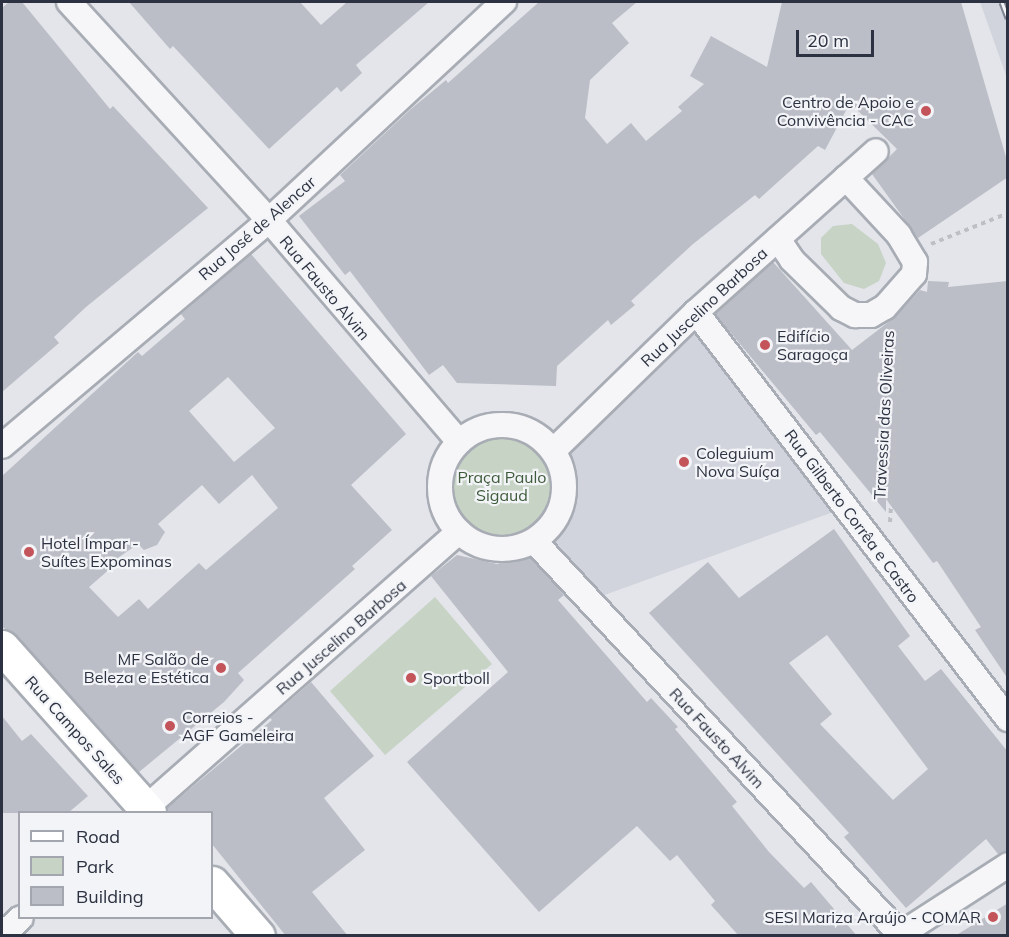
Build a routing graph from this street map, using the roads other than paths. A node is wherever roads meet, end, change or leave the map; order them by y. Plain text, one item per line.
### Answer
1 (69, 2) edge
2 (504, 2) edge
3 (876, 151) dead end
4 (846, 178) junction
5 (268, 220) junction
6 (778, 239) junction
7 (696, 312) junction
8 (459, 442) junction
9 (2, 446) edge
10 (553, 451) junction
11 (459, 532) junction
12 (534, 541) junction
13 (2, 647) edge
14 (1008, 719) edge
15 (145, 811) edge
16 (1008, 865) edge
17 (213, 884) edge
18 (20, 919) edge
19 (2, 934) edge
20 (899, 935) edge
21 (258, 936) edge

1 - 5 street, Rua Fausto Alvim
2 - 5 street, Rua José de Alencar
3 - 4 street, Rua Juscelino Barbosa
4 - 6 street, Rua Juscelino Barbosa
4 - 6 street, Rua Juscelino Barbosa
5 - 8 street, Rua Fausto Alvim
5 - 9 street, Rua José de Alencar
6 - 7 street, Rua Juscelino Barbosa
7 - 10 street, Rua Juscelino Barbosa
7 - 14 street, Rua Gilberto Corrêa e Castro
8 - 10 street
8 - 11 street
10 - 12 street
11 - 12 street
11 - 15 street, Rua Juscelino Barbosa
12 - 20 street, Rua Fausto Alvim
13 - 15 street, Rua Campos Sales
16 - 20 street
17 - 21 street
18 - 19 street

